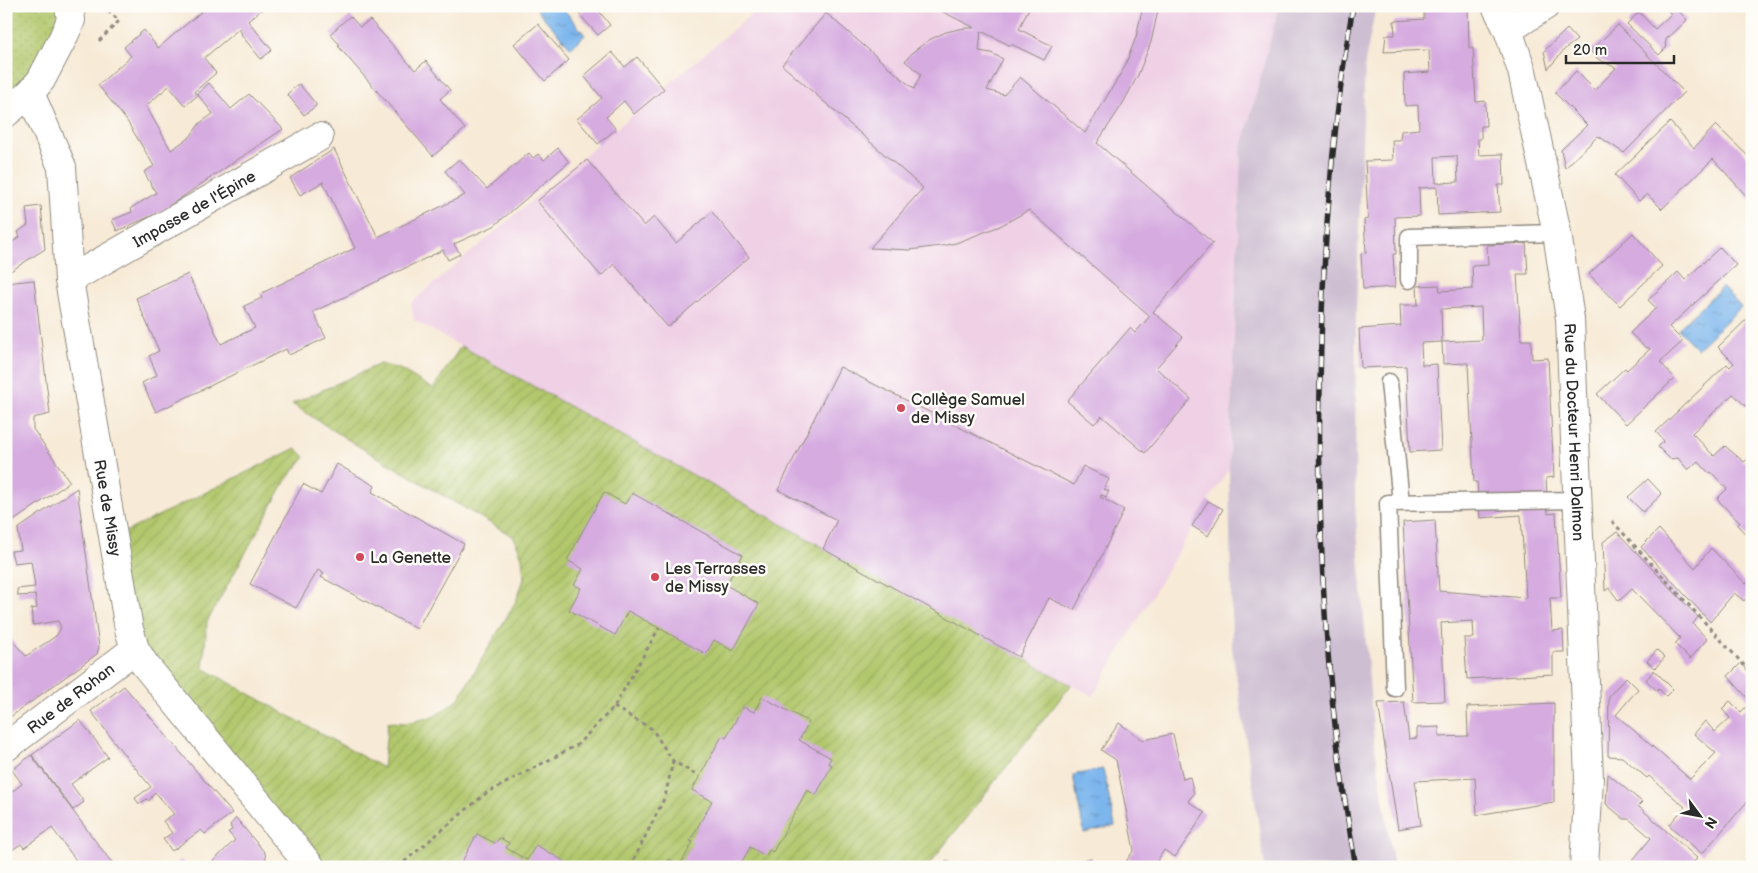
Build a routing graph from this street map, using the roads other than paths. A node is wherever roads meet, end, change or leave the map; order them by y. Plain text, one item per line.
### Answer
1 (69, 6) edge
2 (1496, 6) edge
3 (1545, 6) edge
4 (1508, 30) junction
5 (30, 93) junction
6 (6, 113) edge
7 (319, 137) dead end
8 (1557, 233) junction
9 (69, 280) junction
10 (1409, 280) dead end
11 (1390, 382) dead end
12 (1578, 500) junction
13 (1401, 503) junction
14 (135, 650) junction
15 (1395, 688) dead end
16 (6, 747) edge
17 (311, 867) edge
18 (1584, 867) edge

1 - 5 street
2 - 4 street, Rue du Docteur Henri Dalmon
3 - 4 street
4 - 8 street, Rue du Docteur Henri Dalmon
5 - 6 street
5 - 9 street, Rue de Missy
7 - 9 street, Impasse de l'Épine
8 - 10 lane
8 - 12 street, Rue du Docteur Henri Dalmon
9 - 14 street, Rue de Missy
11 - 13 lane
12 - 13 lane
12 - 18 street, Rue du Docteur Henri Dalmon
13 - 15 lane
14 - 16 street, Rue de Rohan
14 - 17 street, Rue de Missy

